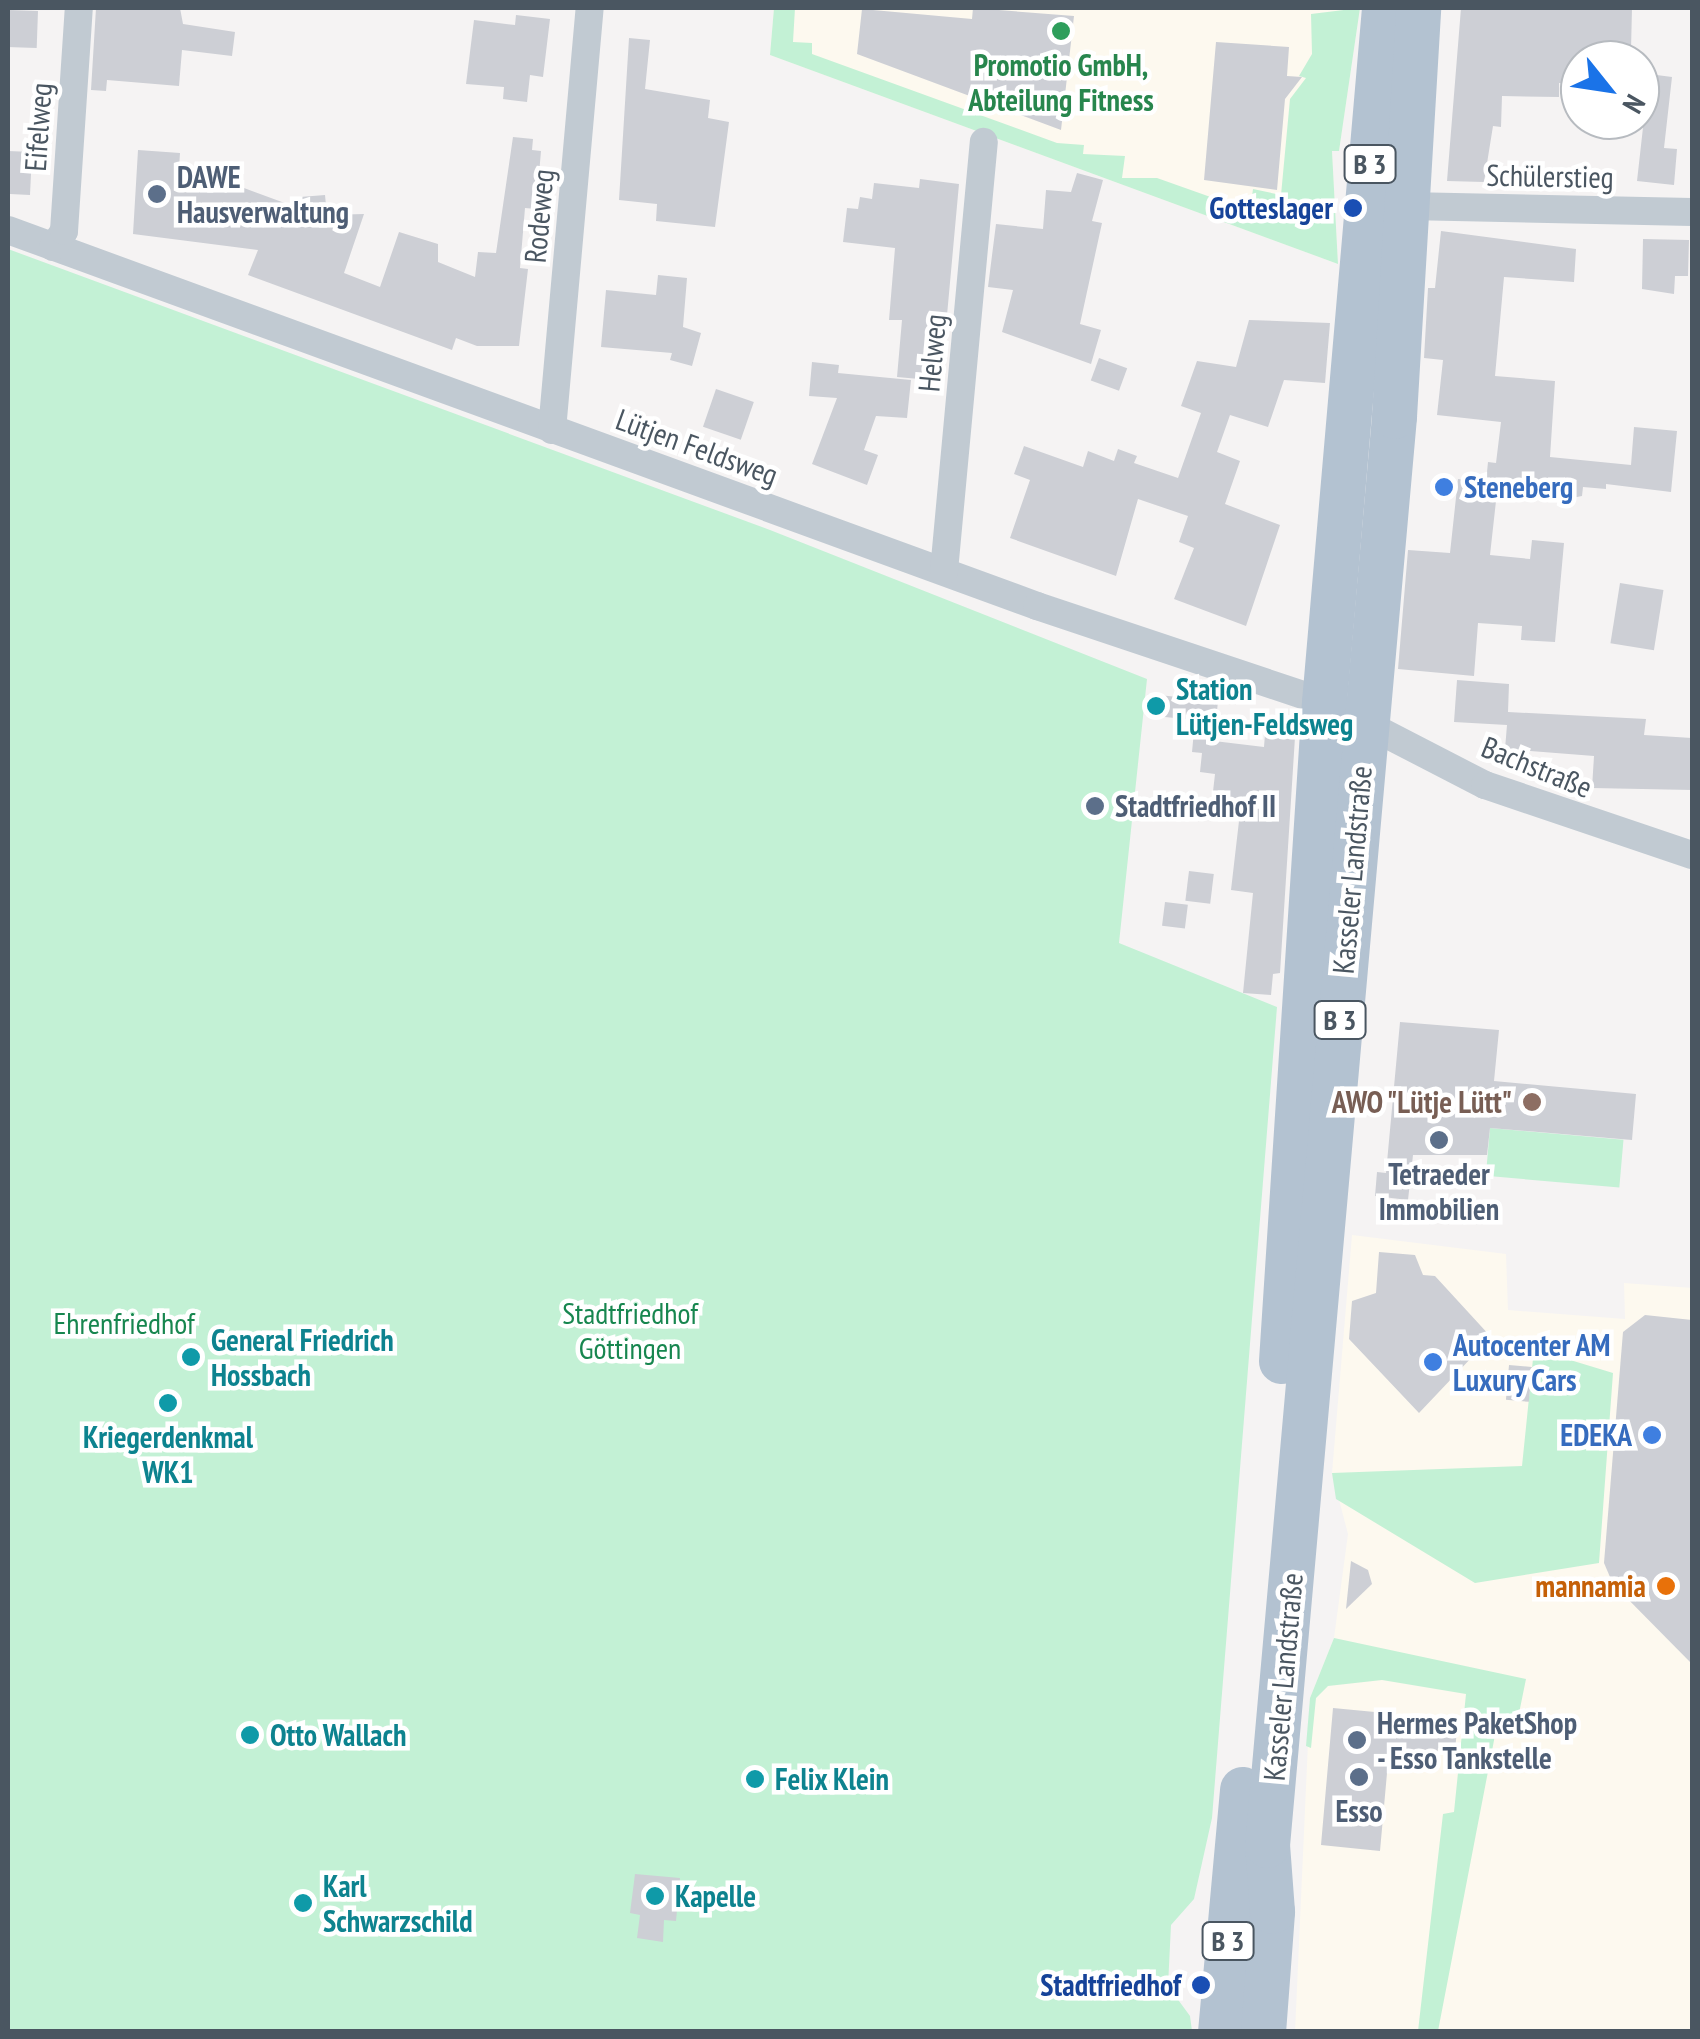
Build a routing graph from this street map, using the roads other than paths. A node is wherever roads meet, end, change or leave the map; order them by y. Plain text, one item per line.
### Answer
1 (79, 8) edge
2 (590, 8) edge
3 (1384, 8) edge
4 (1418, 8) edge
5 (984, 142) dead end
6 (1406, 206) junction
7 (1692, 212) edge
8 (8, 230) edge
9 (52, 248) junction
10 (552, 430) junction
11 (944, 571) junction
12 (1324, 702) junction
13 (1366, 722) junction
14 (1692, 854) edge
15 (1220, 2032) edge
16 (1263, 2032) edge

1 - 9 street, Eifelweg
2 - 10 street, Rodeweg
3 - 12 main road, Kasseler Landstraße / B 3
4 - 6 main road, Kasseler Landstraße / B 3
5 - 11 street, Helweg
6 - 7 street, Schülerstieg
6 - 13 main road, Kasseler Landstraße / B 3
8 - 9 street, Lütjen Feldsweg
9 - 10 street, Lütjen Feldsweg
10 - 11 street, Lütjen Feldsweg
11 - 12 street, Lütjen Feldsweg
12 - 13 street, Lütjen Feldsweg
12 - 15 main road, Kasseler Landstraße / B 3
13 - 14 street, Bachstraße
13 - 16 main road, Kasseler Landstraße / B 3

